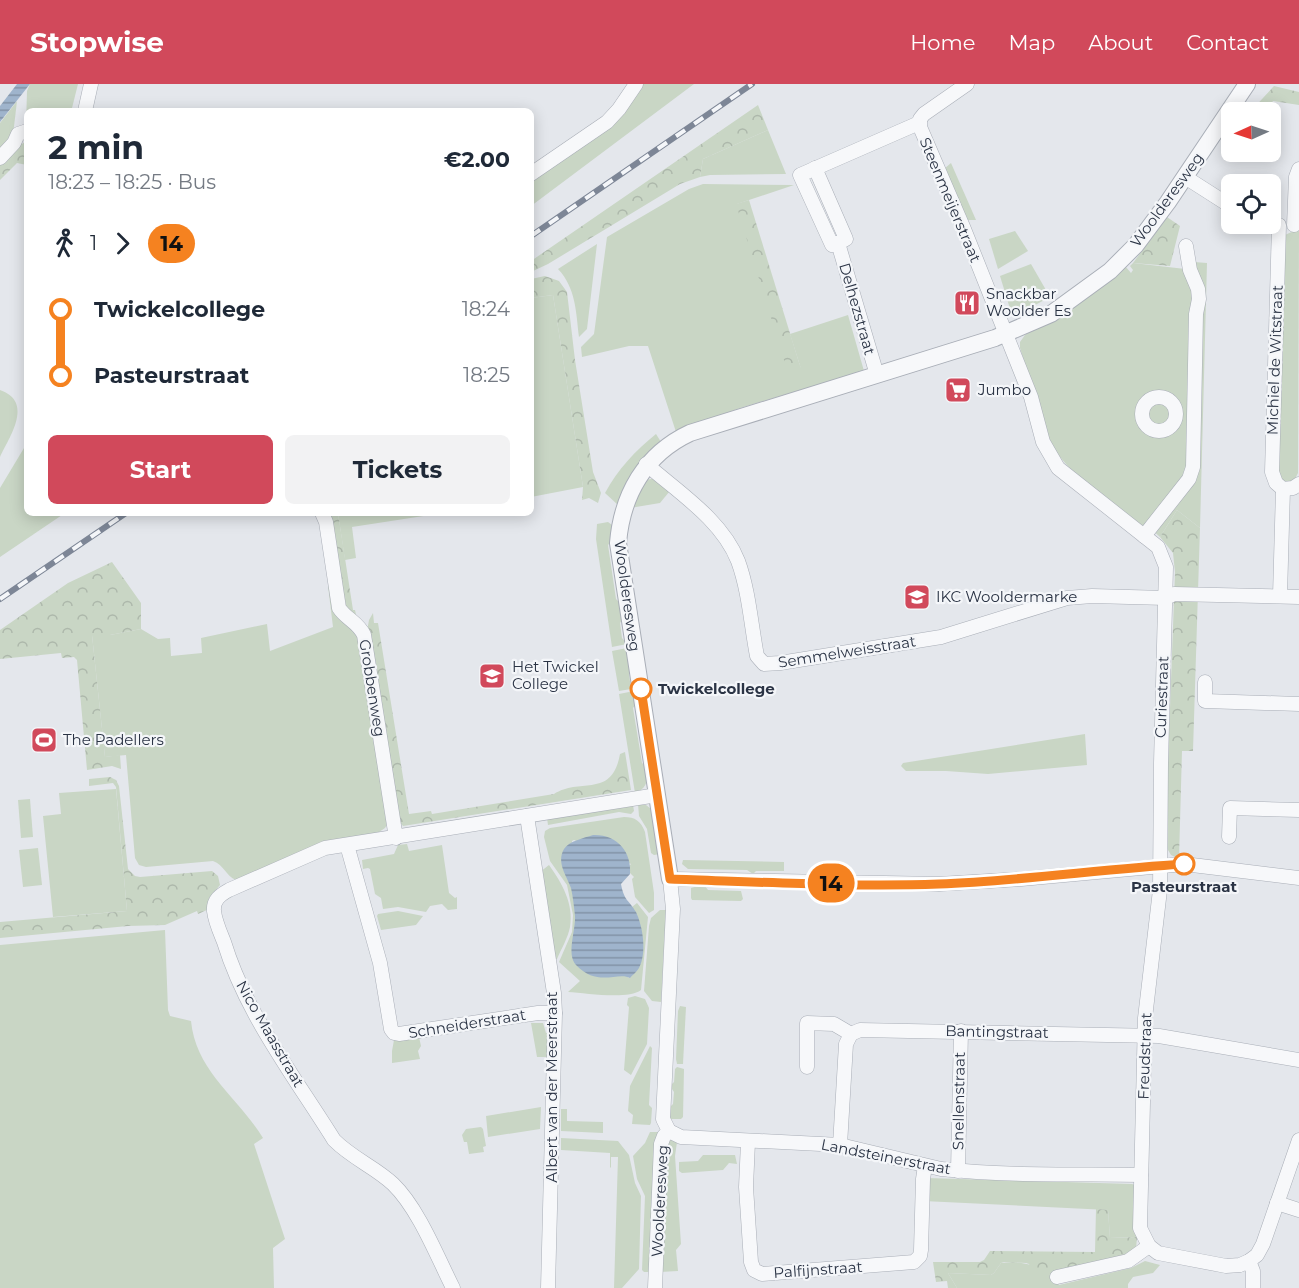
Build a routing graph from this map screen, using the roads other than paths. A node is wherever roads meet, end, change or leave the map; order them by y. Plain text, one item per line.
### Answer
1 (91, 84) edge
2 (636, 84) edge
3 (967, 84) edge
4 (1247, 84) edge
5 (86, 108) edge
6 (919, 123) junction
7 (24, 132) edge
8 (0, 158) edge
9 (1299, 169) edge
10 (534, 172) edge
11 (1185, 177) junction
12 (1221, 200) edge
13 (1281, 224) edge
14 (1297, 225) edge
15 (1275, 234) edge
16 (1186, 246) dead end
17 (1005, 335) junction
18 (877, 375) junction
19 (1175, 415) dead end
20 (1194, 415) junction
21 (646, 464) junction
22 (1299, 484) edge
23 (1283, 489) junction
24 (323, 516) edge
25 (1144, 536) junction
26 (1280, 596) junction
27 (1299, 597) edge
28 (1166, 598) junction
29 (1205, 682) dead end
30 (1299, 704) edge
31 (657, 795) junction
32 (1299, 810) edge
33 (527, 816) junction
34 (1229, 837) dead end
35 (396, 838) junction
36 (347, 845) junction
37 (1160, 865) junction
38 (1299, 878) edge
39 (670, 879) junction
40 (555, 1013) junction
41 (961, 1031) junction
42 (850, 1034) junction
43 (1145, 1035) junction
44 (1299, 1060) edge
45 (807, 1067) dead end
46 (669, 1131) junction
47 (1299, 1140) edge
48 (747, 1142) junction
49 (840, 1145) junction
50 (926, 1166) junction
51 (958, 1171) junction
52 (1142, 1175) junction
53 (1277, 1203) junction
54 (1299, 1210) edge
55 (1149, 1246) junction
56 (1249, 1261) junction
57 (1057, 1276) dead end
58 (453, 1288) edge
59 (548, 1288) edge
60 (655, 1288) edge
61 (1253, 1288) edge

1 - 5 street
2 - 10 street
3 - 6 street, Steenmeijerstraat
4 - 11 street, Woolderesweg
6 - 17 street, Steenmeijerstraat
6 - 18 street, Delhezstraat
7 - 8 street
9 - 14 street
11 - 12 street
11 - 17 street, Woolderesweg
13 - 14 street
15 - 23 street, Michiel de Witstraat
16 - 20 street
17 - 18 street, Woolderesweg
17 - 25 street, Curiestraat
18 - 21 street, Woolderesweg
19 - 20 street
20 - 25 street
21 - 28 street, Semmelweisstraat
21 - 31 street, Woolderesweg
22 - 23 street
23 - 26 street
24 - 35 street, Grobbenweg
25 - 28 street, Curiestraat
26 - 27 street
26 - 28 street
28 - 37 street, Curiestraat
29 - 30 street
31 - 33 street, Nico Maasstraat
31 - 39 street, Woolderesweg
32 - 34 street
33 - 35 street, Nico Maasstraat
33 - 40 street, Albert van der Meerstraat
35 - 36 street, Nico Maasstraat
36 - 40 street, Schneiderstraat
36 - 58 street, Nico Maasstraat
37 - 38 street
37 - 39 street
37 - 43 street, Freudstraat
39 - 46 street, Woolderesweg
40 - 59 street, Albert van der Meerstraat
41 - 42 street, Bantingstraat
41 - 43 street, Bantingstraat
41 - 51 street, Snellenstraat
42 - 45 street, Bantingstraat
42 - 49 street
43 - 44 street, Bantingstraat
43 - 52 street, Freudstraat
46 - 48 street, Landsteinerstraat
46 - 60 street, Woolderesweg
47 - 53 street
48 - 49 street, Landsteinerstraat
48 - 50 street, Palfijnstraat
49 - 50 street, Landsteinerstraat
50 - 51 street, Landsteinerstraat
51 - 52 street, Landsteinerstraat
52 - 55 street, Freudstraat
53 - 54 street
53 - 56 street
55 - 56 street
55 - 57 street
56 - 61 street

